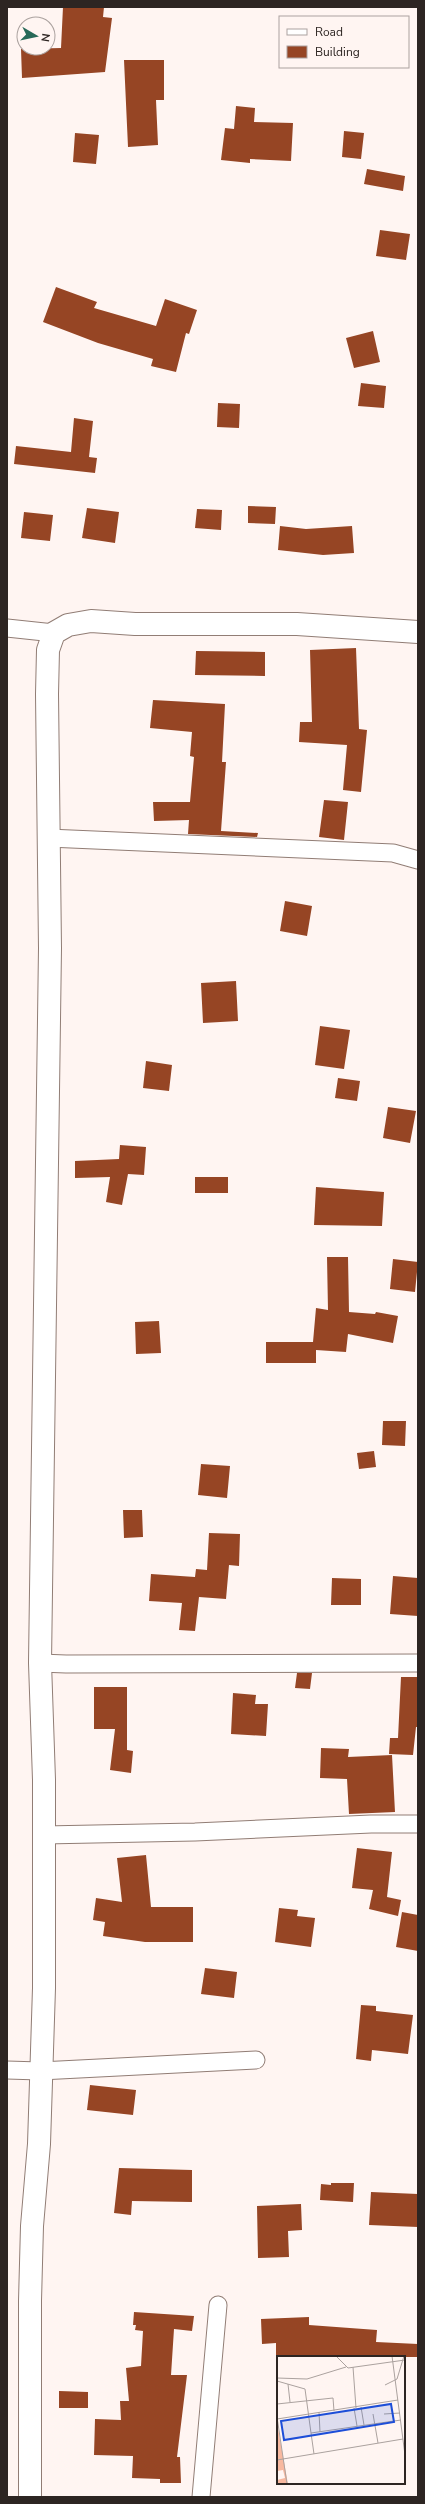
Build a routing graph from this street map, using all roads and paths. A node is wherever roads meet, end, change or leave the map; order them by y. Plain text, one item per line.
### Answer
1 (7, 628) edge
2 (418, 632) edge
3 (54, 633) junction
4 (48, 838) junction
5 (418, 860) edge
6 (40, 1663) junction
7 (418, 1664) edge
8 (418, 1824) edge
9 (44, 1835) junction
10 (256, 2060) dead end
11 (7, 2070) edge
12 (40, 2071) junction
13 (218, 2305) dead end
14 (30, 2497) edge
15 (201, 2497) edge

1 - 3 street
2 - 3 street
3 - 4 street
4 - 5 street
4 - 6 street
6 - 7 street
6 - 9 street
8 - 9 street
9 - 12 street
10 - 12 street
11 - 12 street
12 - 14 street
13 - 15 street

